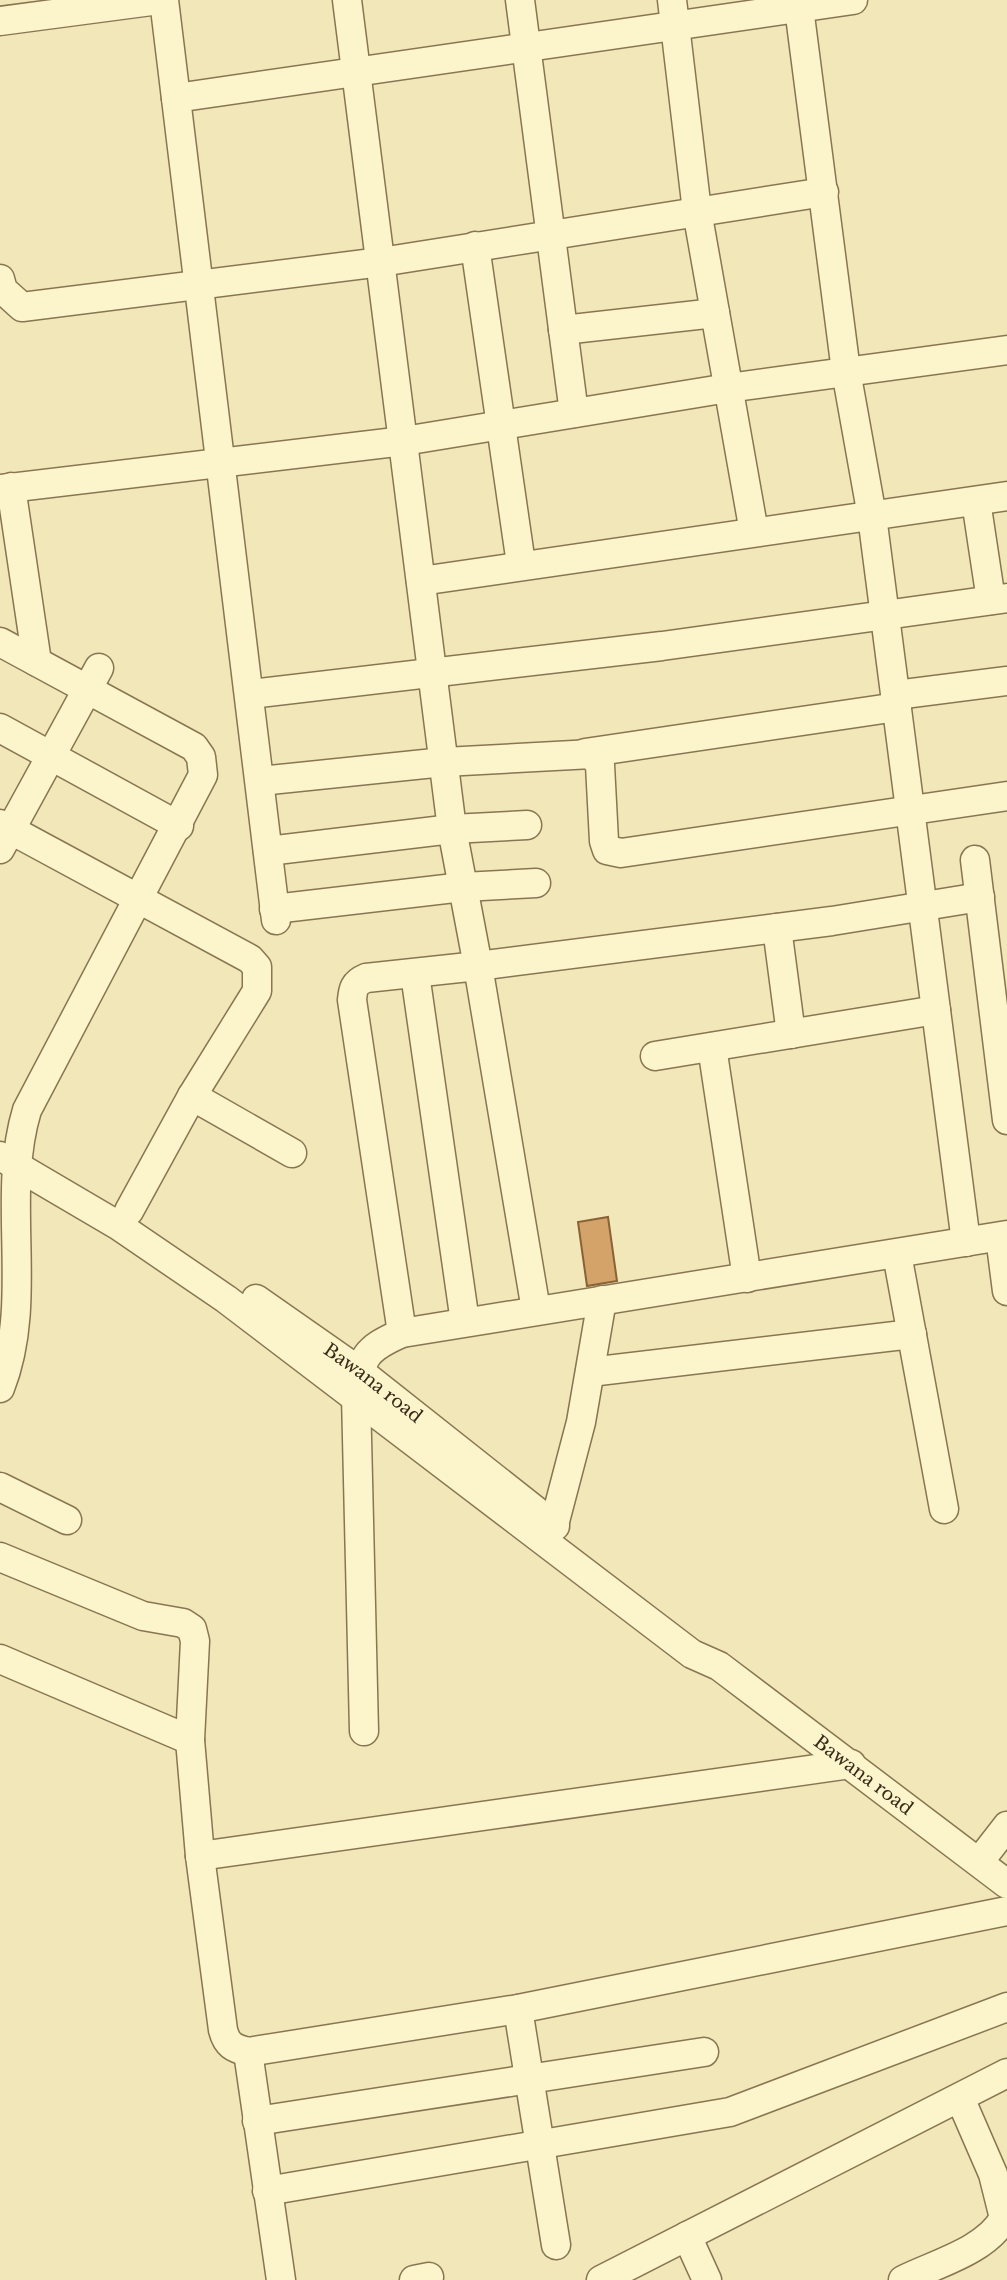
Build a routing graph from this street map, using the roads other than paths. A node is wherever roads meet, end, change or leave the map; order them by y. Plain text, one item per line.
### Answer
1 (162, 0) edge
2 (347, 0) edge
3 (520, 0) edge
4 (853, 0) edge
5 (799, 8) junction
6 (673, 13) edge
7 (0, 21) edge
8 (527, 48) junction
9 (356, 74) junction
10 (176, 98) junction
11 (824, 192) junction
12 (698, 211) junction
13 (550, 233) junction
14 (475, 246) junction
15 (381, 262) junction
16 (0, 279) edge
17 (199, 284) junction
18 (715, 313) junction
19 (563, 330) junction
20 (1007, 350) edge
21 (846, 371) junction
22 (727, 388) junction
23 (574, 413) junction
24 (499, 425) junction
25 (404, 441) junction
26 (221, 464) junction
27 (6, 488) edge
28 (1007, 496) edge
29 (976, 500) junction
30 (872, 516) junction
31 (754, 532) junction
32 (521, 565) junction
33 (421, 581) junction
34 (999, 599) edge
35 (886, 616) junction
36 (0, 642) edge
37 (37, 662) junction
38 (433, 674) junction
39 (94, 678) junction
40 (1007, 681) edge
41 (250, 694) junction
42 (897, 701) junction
43 (0, 728) edge
44 (585, 753) junction
45 (50, 757) junction
46 (444, 762) junction
47 (260, 781) junction
48 (1007, 796) edge
49 (911, 810) junction
50 (527, 825) dead end
51 (179, 826) junction
52 (452, 830) junction
53 (3, 834) edge
54 (268, 851) junction
55 (975, 860) dead end
56 (536, 883) dead end
57 (463, 887) junction
58 (980, 897) junction
59 (140, 899) junction
60 (923, 906) junction
61 (778, 928) junction
62 (478, 967) junction
63 (415, 974) junction
64 (936, 1010) junction
65 (790, 1034) junction
66 (712, 1047) junction
67 (655, 1056) dead end
68 (192, 1096) junction
69 (1007, 1120) edge
70 (9, 1150) edge
71 (292, 1153) dead end
72 (129, 1211) junction
73 (1003, 1236) edge
74 (965, 1242) junction
75 (897, 1254) junction
76 (747, 1278) junction
77 (1007, 1291) edge
78 (602, 1300) junction
79 (536, 1310) junction
80 (465, 1322) junction
81 (402, 1333) junction
82 (912, 1334) junction
83 (301, 1343) junction
84 (590, 1372) junction
85 (358, 1384) junction
86 (0, 1388) edge
87 (0, 1488) edge
88 (944, 1508) dead end
89 (67, 1520) dead end
90 (554, 1525) junction
91 (0, 1557) edge
92 (0, 1659) edge
93 (719, 1666) junction
94 (363, 1731) dead end
95 (190, 1740) junction
96 (851, 1764) junction
97 (1007, 1826) edge
98 (200, 1856) junction
99 (979, 1862) junction
100 (1007, 1884) edge
101 (1007, 1911) edge
102 (1007, 2007) edge
103 (518, 2009) junction
104 (248, 2052) junction
105 (704, 2052) dead end
106 (1007, 2073) edge
107 (531, 2076) junction
108 (960, 2098) junction
109 (257, 2121) junction
110 (541, 2143) junction
111 (267, 2191) junction
112 (687, 2236) junction
113 (555, 2245) dead end
114 (281, 2280) edge
115 (601, 2280) edge
116 (707, 2280) edge
117 (903, 2280) edge

1 - 7 street
1 - 10 street
2 - 9 street
3 - 8 street
4 - 5 street
5 - 6 street
5 - 11 street
6 - 8 street
6 - 12 street
8 - 9 street
8 - 13 street
9 - 10 street
9 - 15 street
10 - 17 street
11 - 12 street
11 - 21 street
12 - 13 street
12 - 18 street
13 - 14 street
13 - 19 street
14 - 15 street
14 - 24 street
15 - 17 street
15 - 25 street
16 - 17 street
17 - 26 street
18 - 19 street
18 - 22 street
19 - 23 street
20 - 21 street
21 - 22 street
21 - 30 street
22 - 23 street
22 - 31 street
23 - 24 street
24 - 25 street
24 - 32 street
25 - 26 street
25 - 33 street
26 - 27 street
26 - 41 street
27 - 37 street
28 - 29 street
29 - 30 street
29 - 34 street
30 - 31 street
30 - 35 street
31 - 32 street
32 - 33 street
33 - 38 street
34 - 35 street
35 - 38 street
35 - 42 street
36 - 37 street
37 - 39 street
38 - 41 street
38 - 46 street
39 - 45 street
39 - 51 street
40 - 42 street
41 - 47 street
42 - 44 street
42 - 49 street
43 - 45 street
44 - 46 street
44 - 49 street
45 - 51 street
45 - 53 street
46 - 47 street
46 - 52 street
47 - 54 street
48 - 49 street
49 - 60 street
50 - 52 street
51 - 59 street
52 - 54 street
52 - 57 street
53 - 59 street
54 - 57 street
55 - 58 street
56 - 57 street
57 - 62 street
58 - 60 street
58 - 69 street
59 - 68 street
59 - 70 street
60 - 61 street
60 - 64 street
61 - 62 street
61 - 65 street
62 - 63 street
62 - 79 street
63 - 80 street
63 - 81 street
64 - 65 street
64 - 74 street
65 - 66 street
66 - 67 street
66 - 76 street
68 - 71 street
68 - 72 street
70 - 72 street, Bawana road
70 - 83 street, Bawana road
70 - 86 street
72 - 83 street, Bawana road
73 - 74 street
73 - 77 street
74 - 75 street
75 - 76 street
75 - 82 street
76 - 78 street
78 - 79 street
78 - 84 street
79 - 80 street
80 - 81 street
81 - 85 street
82 - 84 street
82 - 88 street
83 - 85 street, Bawana road
84 - 90 street
85 - 90 street, Bawana road
85 - 93 street, Bawana road
85 - 94 street
87 - 89 street
90 - 93 street, Bawana road
91 - 95 street
92 - 95 street
93 - 96 street, Bawana road
95 - 98 street
96 - 98 street
96 - 99 street, Bawana road
97 - 99 street
98 - 104 street
99 - 100 street, Bawana road
101 - 103 street
102 - 110 street
103 - 104 street
103 - 107 street
104 - 109 street
105 - 107 street
106 - 108 street
107 - 109 street
107 - 110 street
108 - 112 street
108 - 117 street
109 - 111 street
110 - 111 street
110 - 113 street
111 - 114 street
112 - 115 street
112 - 116 street

